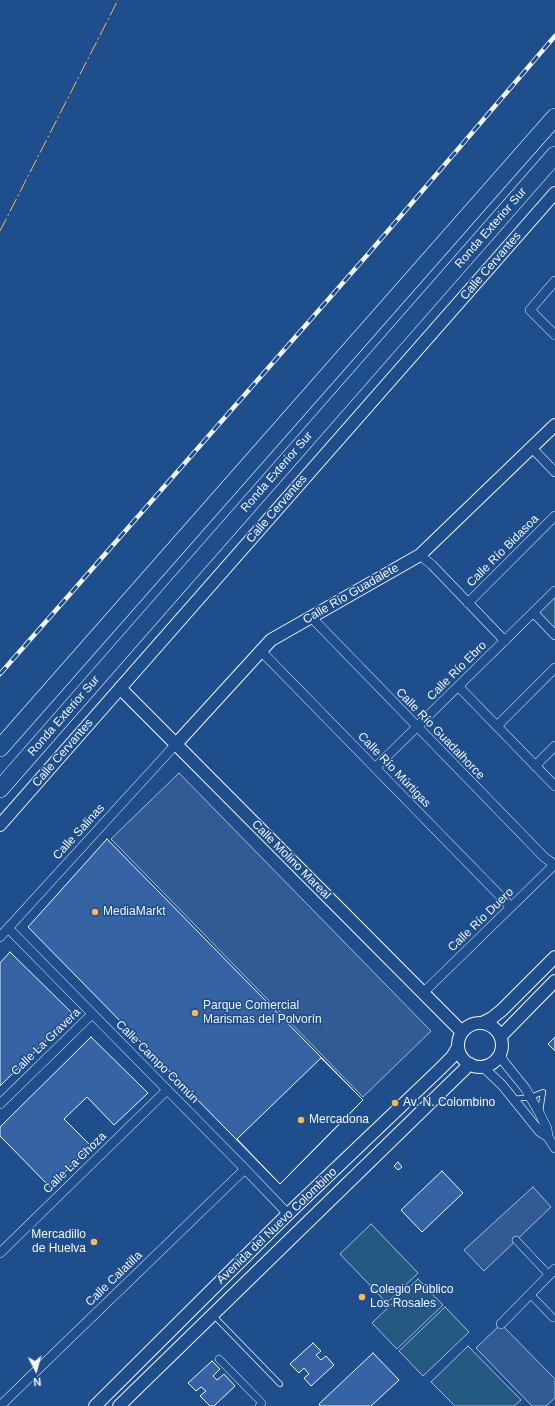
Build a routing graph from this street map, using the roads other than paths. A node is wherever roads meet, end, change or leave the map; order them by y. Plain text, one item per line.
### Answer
1 (555, 117) edge
2 (555, 155) edge
3 (555, 193) edge
4 (555, 282) edge
5 (555, 336) edge
6 (555, 425) edge
7 (531, 448) junction
8 (555, 472) edge
9 (555, 516) edge
10 (420, 555) junction
11 (555, 591) edge
12 (468, 603) junction
13 (534, 613) junction
14 (311, 617) junction
15 (555, 635) edge
16 (505, 641) junction
17 (260, 650) junction
18 (555, 668) edge
19 (458, 687) junction
20 (120, 688) junction
21 (497, 726) junction
22 (417, 728) junction
23 (176, 744) junction
24 (555, 746) edge
25 (0, 748) edge
26 (535, 766) junction
27 (375, 768) junction
28 (555, 786) edge
29 (0, 789) edge
30 (0, 825) edge
31 (555, 865) edge
32 (511, 907) junction
33 (8, 928) junction
34 (0, 937) edge
35 (555, 957) edge
36 (555, 981) edge
37 (423, 993) junction
38 (92, 1014) junction
39 (482, 1023) junction
40 (462, 1032) junction
41 (501, 1036) junction
42 (458, 1047) junction
43 (500, 1054) junction
44 (470, 1064) junction
45 (483, 1066) junction
46 (167, 1090) junction
47 (530, 1097) junction
48 (514, 1099) junction
49 (0, 1104) edge
50 (540, 1114) junction
51 (548, 1137) junction
52 (555, 1148) edge
53 (245, 1168) junction
54 (288, 1214) junction
55 (516, 1240) dead end
56 (0, 1253) edge
57 (552, 1272) edge
58 (530, 1294) junction
59 (212, 1314) junction
60 (553, 1318) dead end
61 (501, 1324) dead end
62 (219, 1359) dead end
63 (280, 1384) dead end
64 (0, 1406) edge
65 (95, 1406) edge
66 (119, 1406) edge
67 (259, 1406) edge

1 - 25 highway, Ronda Exterior Sur
2 - 29 highway, Ronda Exterior Sur
3 - 20 street, Calle Cervantes
4 - 5 street
6 - 7 street, Calle Río Guadalete
7 - 8 street
7 - 10 street, Calle Río Guadalete
9 - 12 street, Calle Río Bidasoa
10 - 12 street
10 - 14 street, Calle Río Guadalete
11 - 13 street, Calle Río Ebro
12 - 16 street
13 - 15 street
13 - 16 street, Calle Río Ebro
14 - 17 street, Calle Río Guadalete
14 - 22 street, Calle Río Guadalhorce
16 - 19 street, Calle Río Ebro
17 - 23 street, Calle Río Guadalete
17 - 27 street, Calle Río Múrtigas
18 - 21 street
19 - 21 street
19 - 22 street, Calle Río Ebro
20 - 23 street, Calle Molino Mareal
20 - 30 street, Calle Cervantes
21 - 26 street
22 - 27 street, Calle Río Ebro
22 - 31 street, Calle Río Guadalhorce
23 - 33 street, Calle Salinas
23 - 37 street, Calle Molino Mareal
24 - 26 street
26 - 28 street
27 - 32 street, Calle Río Múrtigas
31 - 32 street, Calle Río Duero
32 - 37 street, Calle Río Duero
33 - 34 street, Calle Salinas
33 - 38 street, Calle Campo Común
35 - 39 street
36 - 41 street
37 - 40 street, Calle Molino Mareal
38 - 46 street, Calle Campo Común
38 - 49 street, Calle La Gravera
39 - 40 street
39 - 41 street
40 - 42 street
41 - 43 street
42 - 44 street
42 - 54 street, Avenida del Nuevo Colombino
43 - 45 street
43 - 47 street
44 - 45 street
44 - 59 street, Avenida del Nuevo Colombino
45 - 48 street
46 - 53 street, Calle Campo Común
46 - 56 street, Calle La Choza
47 - 48 lane
47 - 50 street
47 - 50 lane
48 - 51 street
50 - 51 street
51 - 52 street
53 - 54 street, Calle Campo Común
53 - 64 street, Calle Calatilla
54 - 65 street, Avenida del Nuevo Colombino
55 - 57 street
57 - 58 street
58 - 60 street
58 - 61 street
59 - 63 lane
59 - 66 street, Avenida del Nuevo Colombino
62 - 67 street

